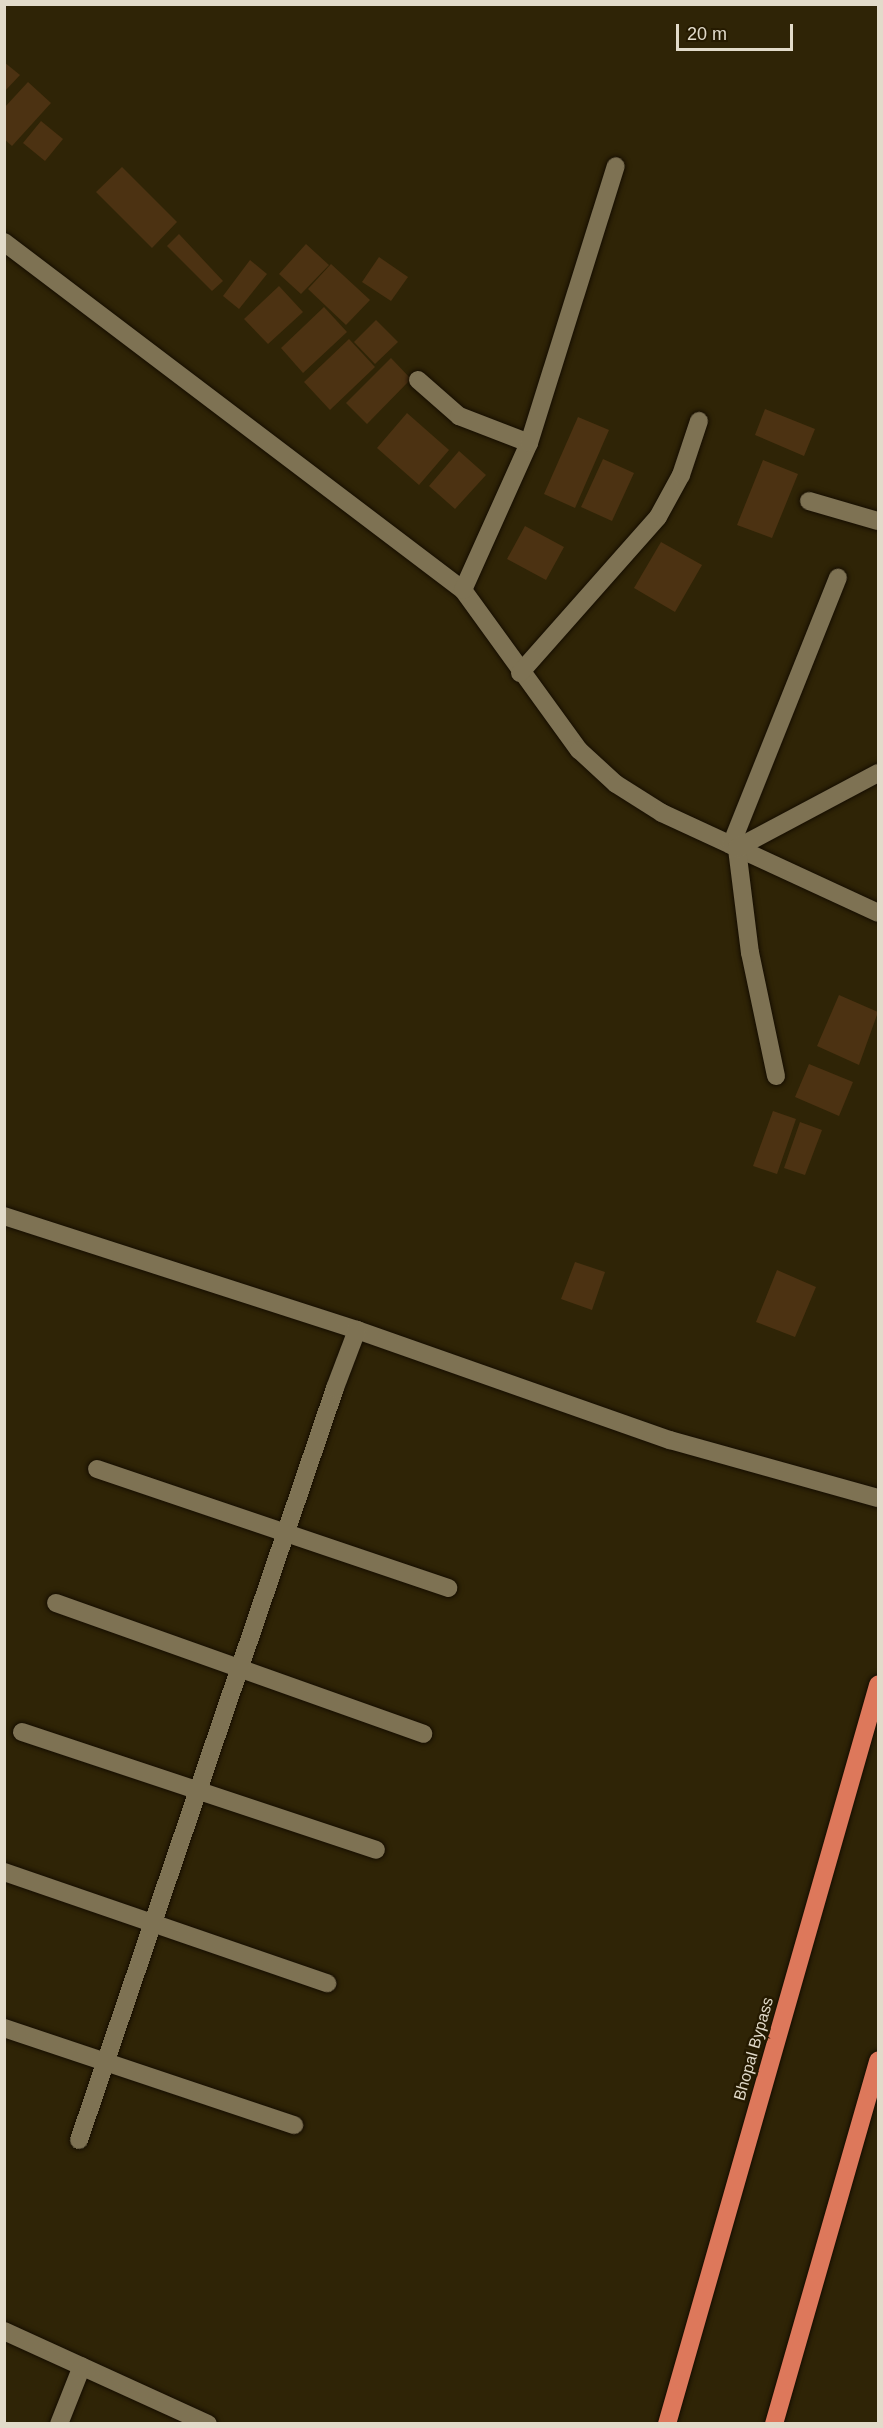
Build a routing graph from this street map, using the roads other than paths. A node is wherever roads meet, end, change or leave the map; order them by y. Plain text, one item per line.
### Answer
1 (616, 166) dead end
2 (4, 242) edge
3 (418, 380) dead end
4 (699, 422) dead end
5 (529, 443) junction
6 (809, 501) dead end
7 (879, 521) edge
8 (838, 578) dead end
9 (463, 590) junction
10 (520, 673) junction
11 (879, 773) edge
12 (734, 847) junction
13 (879, 913) edge
14 (776, 1076) dead end
15 (4, 1216) edge
16 (357, 1330) junction
17 (97, 1468) dead end
18 (879, 1498) edge
19 (287, 1533) junction
20 (448, 1587) dead end
21 (56, 1603) dead end
22 (242, 1669) junction
23 (879, 1685) edge
24 (22, 1732) dead end
25 (423, 1734) dead end
26 (200, 1792) junction
27 (376, 1850) dead end
28 (4, 1872) edge
29 (154, 1924) junction
30 (327, 1983) dead end
31 (4, 2028) edge
32 (879, 2061) edge
33 (106, 2064) junction
34 (294, 2125) dead end
35 (79, 2140) dead end
36 (4, 2331) edge
37 (82, 2366) junction
38 (59, 2424) edge
39 (208, 2424) edge
40 (667, 2424) edge
41 (774, 2424) edge

1 - 5 street
2 - 9 street
3 - 5 street
4 - 10 street
5 - 9 street
6 - 7 street
8 - 12 street
9 - 10 street
10 - 12 street
11 - 12 street
12 - 13 street
12 - 14 street
15 - 16 street
16 - 18 street
16 - 19 street
17 - 19 street
19 - 20 street
19 - 22 street
21 - 22 street
22 - 25 street
22 - 26 street
23 - 40 highway, Bhopal Bypass
24 - 26 street
26 - 27 street
26 - 29 street
28 - 29 street
29 - 30 street
29 - 33 street
31 - 33 street
32 - 41 highway
33 - 34 street
33 - 35 street
36 - 37 street
37 - 38 street
37 - 39 street

